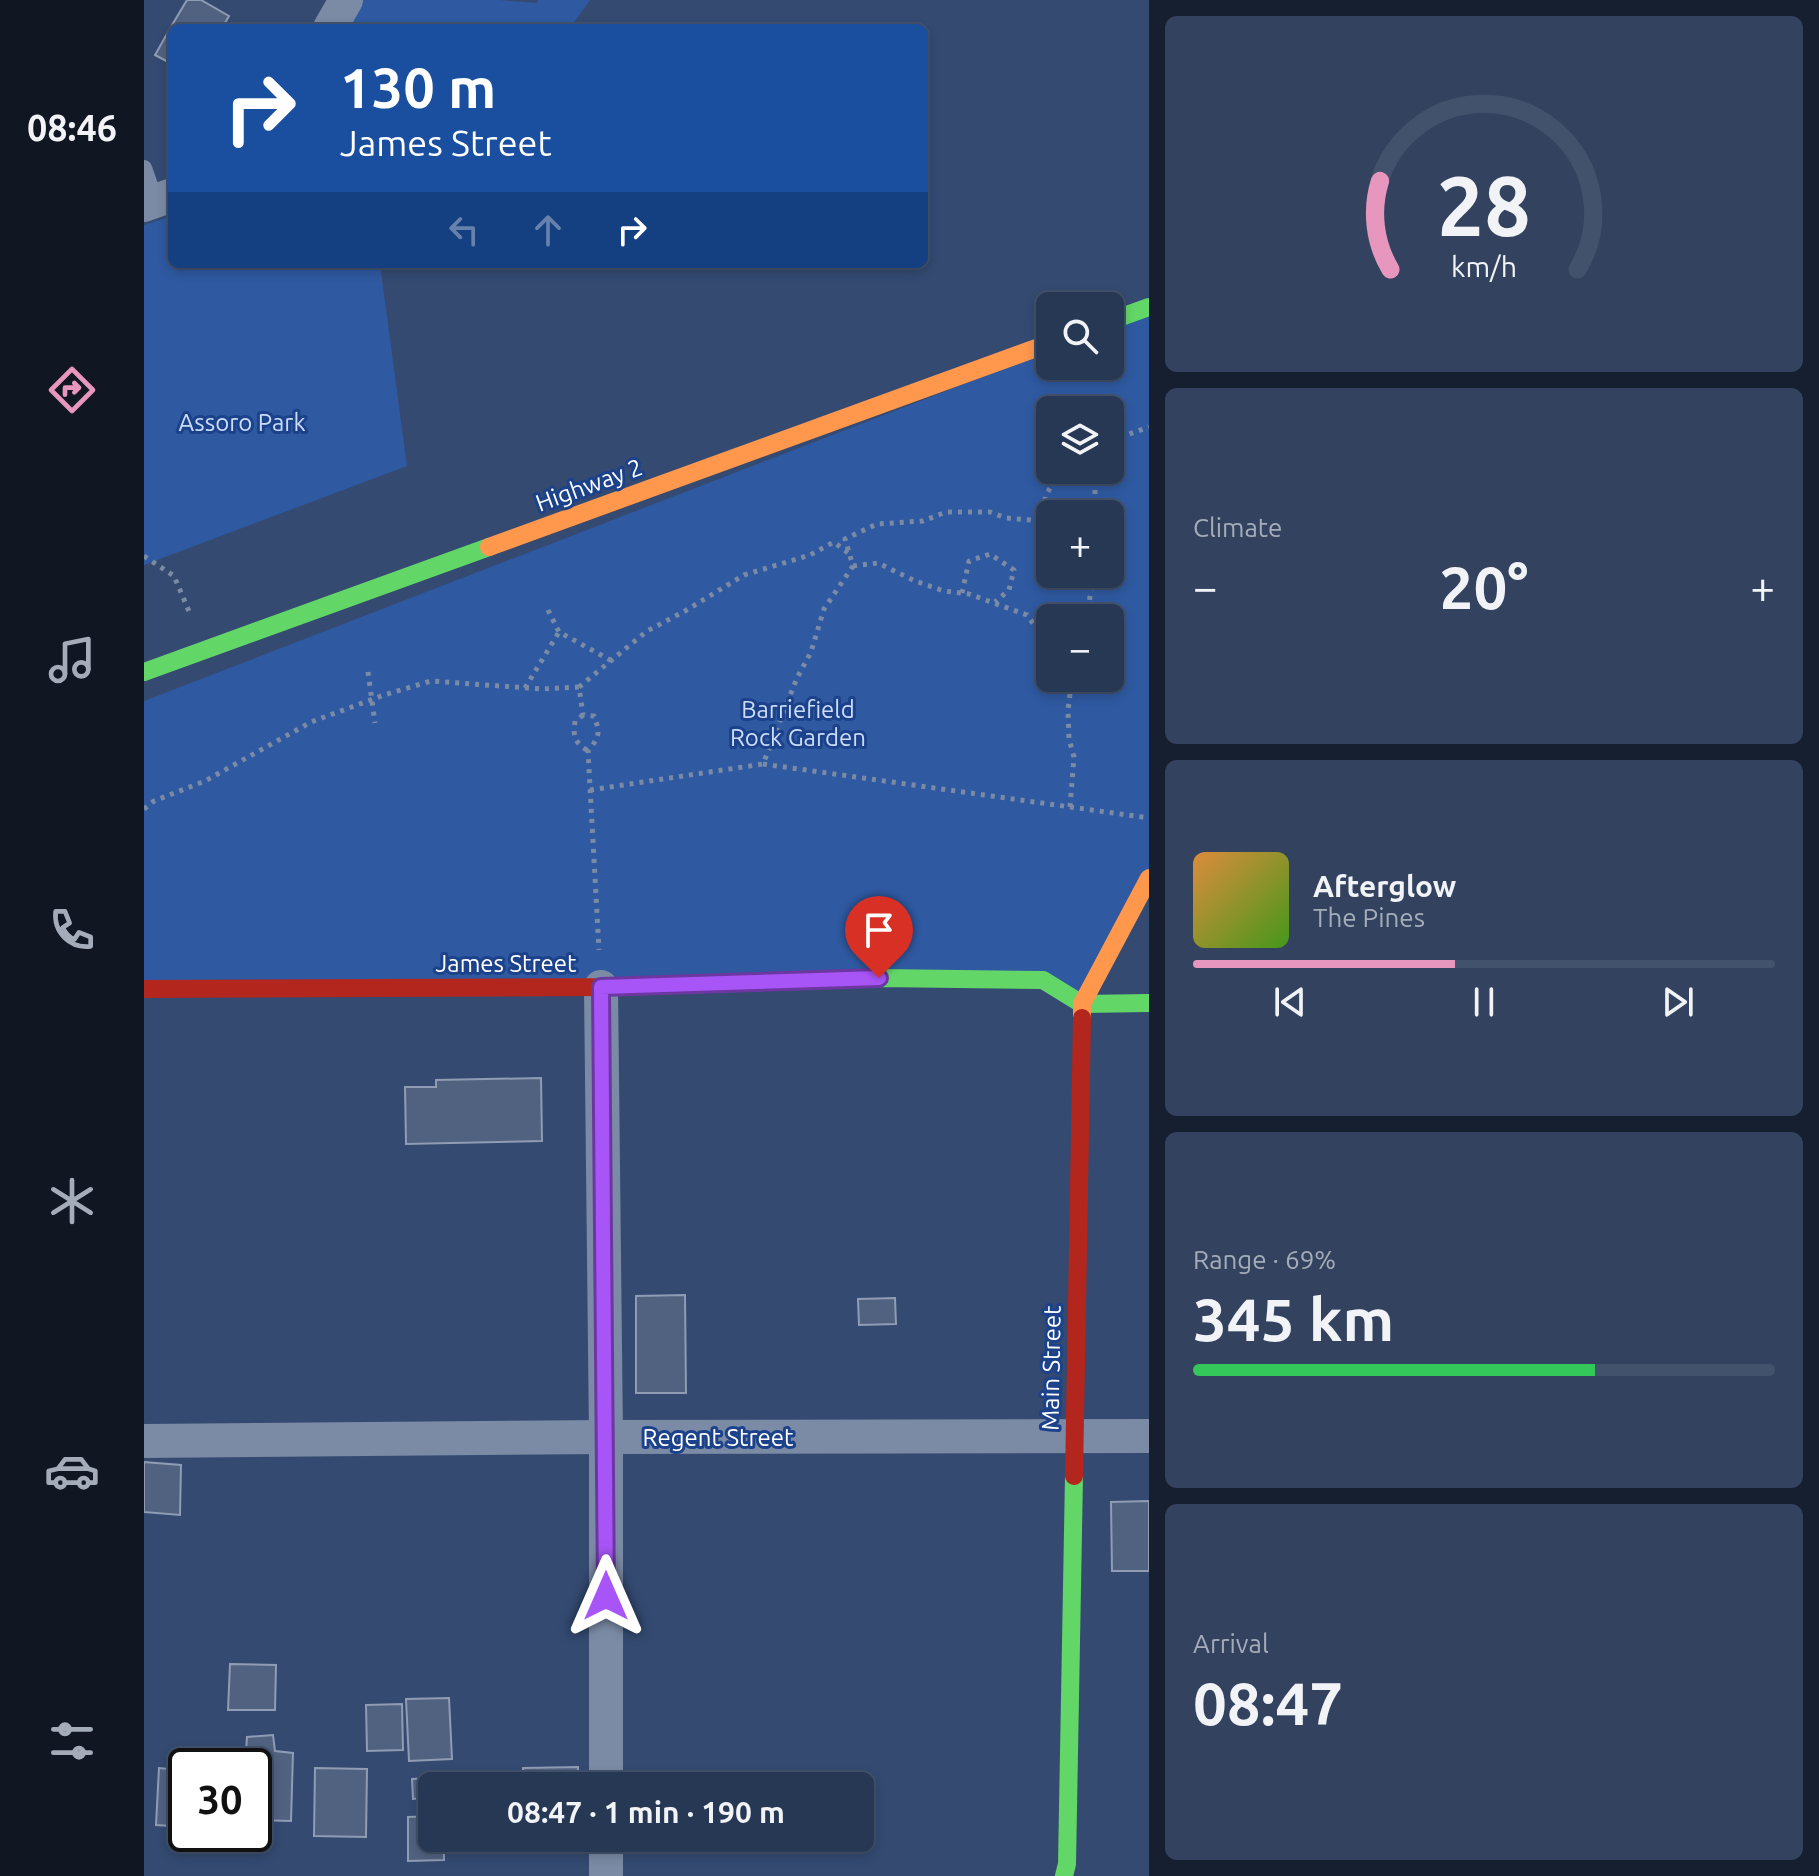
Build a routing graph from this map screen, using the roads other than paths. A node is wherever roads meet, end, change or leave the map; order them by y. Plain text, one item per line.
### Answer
1 (346, 0) edge
2 (332, 24) edge
3 (144, 168) edge
4 (157, 201) edge
5 (1149, 307) edge
6 (1124, 316) edge
7 (1036, 348) edge
8 (144, 672) edge
9 (1149, 878) edge
10 (601, 987) junction
11 (144, 989) edge
12 (1149, 1003) edge
13 (1082, 1004) junction
14 (1149, 1436) edge
15 (606, 1437) junction
16 (1074, 1437) junction
17 (144, 1441) edge
18 (606, 1772) edge
19 (606, 1852) edge
20 (606, 1876) edge
21 (1064, 1876) edge

1 - 2 street
3 - 4 lane
5 - 6 street
7 - 8 street, Highway 2
9 - 13 street, Main Street
10 - 11 street, James Street
10 - 13 street, James Street
10 - 15 street
12 - 13 street
13 - 16 street, Main Street
14 - 16 street, Regent Street
15 - 16 street, Regent Street
15 - 17 street, Regent Street
15 - 18 street
16 - 21 street, Main Street
19 - 20 street

